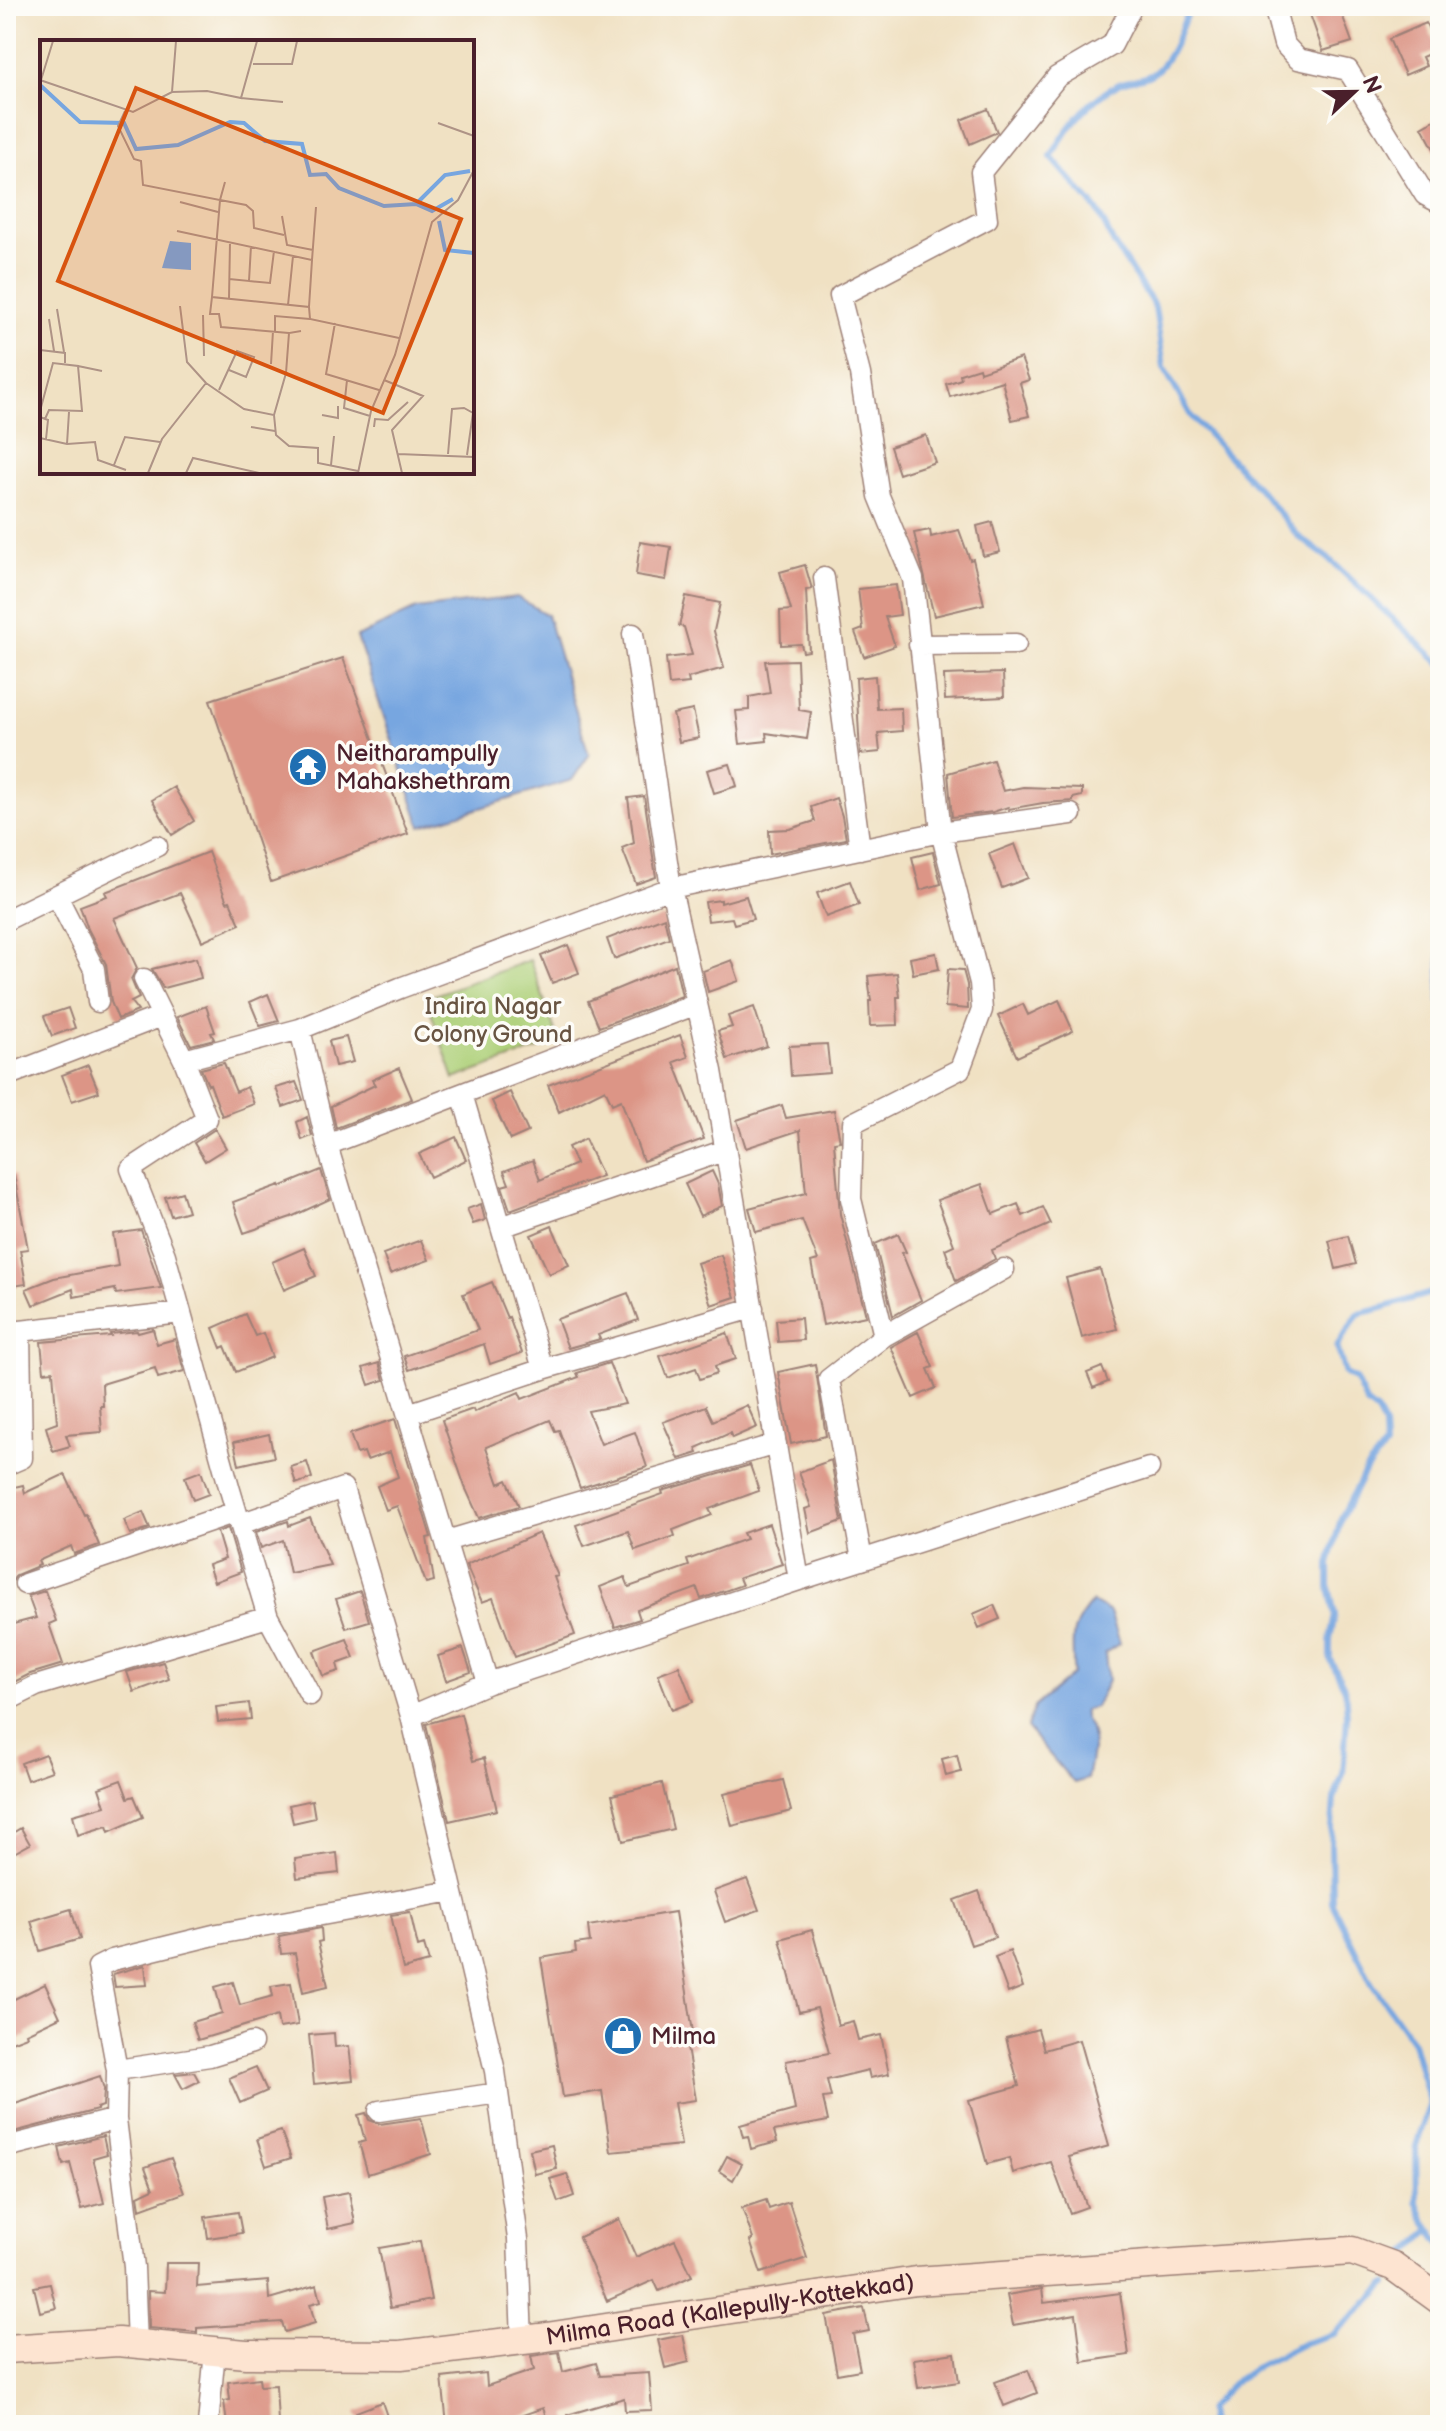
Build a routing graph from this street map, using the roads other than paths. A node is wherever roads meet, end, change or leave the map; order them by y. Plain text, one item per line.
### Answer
1 (1132, 6) edge
2 (1274, 6) edge
3 (1440, 203) edge
4 (824, 578) dead end
5 (633, 634) dead end
6 (1016, 644) dead end
7 (919, 645) junction
8 (1071, 814) dead end
9 (941, 832) junction
10 (157, 846) dead end
11 (860, 849) junction
12 (671, 888) junction
13 (57, 896) junction
14 (6, 920) edge
15 (144, 979) dead end
16 (98, 1002) dead end
17 (697, 1004) junction
18 (162, 1016) junction
19 (300, 1029) junction
20 (184, 1060) junction
21 (6, 1076) edge
22 (462, 1094) junction
23 (327, 1145) junction
24 (726, 1150) junction
25 (501, 1227) junction
26 (1004, 1269) dead end
27 (753, 1308) junction
28 (181, 1313) junction
29 (13, 1331) edge
30 (884, 1336) junction
31 (543, 1369) junction
32 (408, 1414) junction
33 (776, 1444) junction
34 (6, 1465) edge
35 (1149, 1468) dead end
36 (238, 1518) junction
37 (446, 1541) junction
38 (862, 1560) junction
39 (799, 1580) junction
40 (25, 1584) dead end
41 (268, 1617) junction
42 (488, 1683) junction
43 (310, 1695) dead end
44 (6, 1701) edge
45 (411, 1716) junction
46 (452, 1891) junction
47 (252, 2043) dead end
48 (117, 2070) junction
49 (498, 2093) junction
50 (379, 2111) dead end
51 (116, 2119) junction
52 (6, 2147) edge
53 (1440, 2300) edge
54 (522, 2340) junction
55 (137, 2344) junction
56 (6, 2349) edge
57 (215, 2351) junction
58 (208, 2425) edge

1 - 7 street
2 - 3 street
4 - 11 street
5 - 12 street
6 - 7 street
7 - 9 street
8 - 9 street
9 - 11 street
9 - 30 street
10 - 13 street
11 - 12 street
12 - 17 street
12 - 19 street
13 - 14 street
13 - 16 street
15 - 18 street
17 - 22 street
17 - 24 street
18 - 20 street
18 - 21 street
19 - 20 street
19 - 23 street
20 - 28 street
22 - 23 street
22 - 25 street
23 - 32 street
24 - 25 street
24 - 27 street
25 - 31 street
26 - 30 street
27 - 31 street
27 - 33 street
28 - 29 street
28 - 36 street
29 - 34 street
30 - 38 street
31 - 32 street
32 - 37 street
33 - 37 street
33 - 39 street
35 - 38 street
36 - 40 street
36 - 41 street
36 - 45 street
37 - 42 street
38 - 39 street
39 - 42 street
41 - 43 street
41 - 44 street
42 - 45 street
45 - 46 street
46 - 48 street
46 - 49 street
47 - 48 street
48 - 51 street
49 - 50 street
49 - 54 street
51 - 52 street
51 - 55 street
53 - 54 main road, Milma Road (Kallepully-Kottekkad)
54 - 57 main road, Milma Road (Kallepully-Kottekkad)
55 - 56 main road, Milma Road (Kallepully-Kottekkad)
55 - 57 main road, Milma Road (Kallepully-Kottekkad)
57 - 58 street

